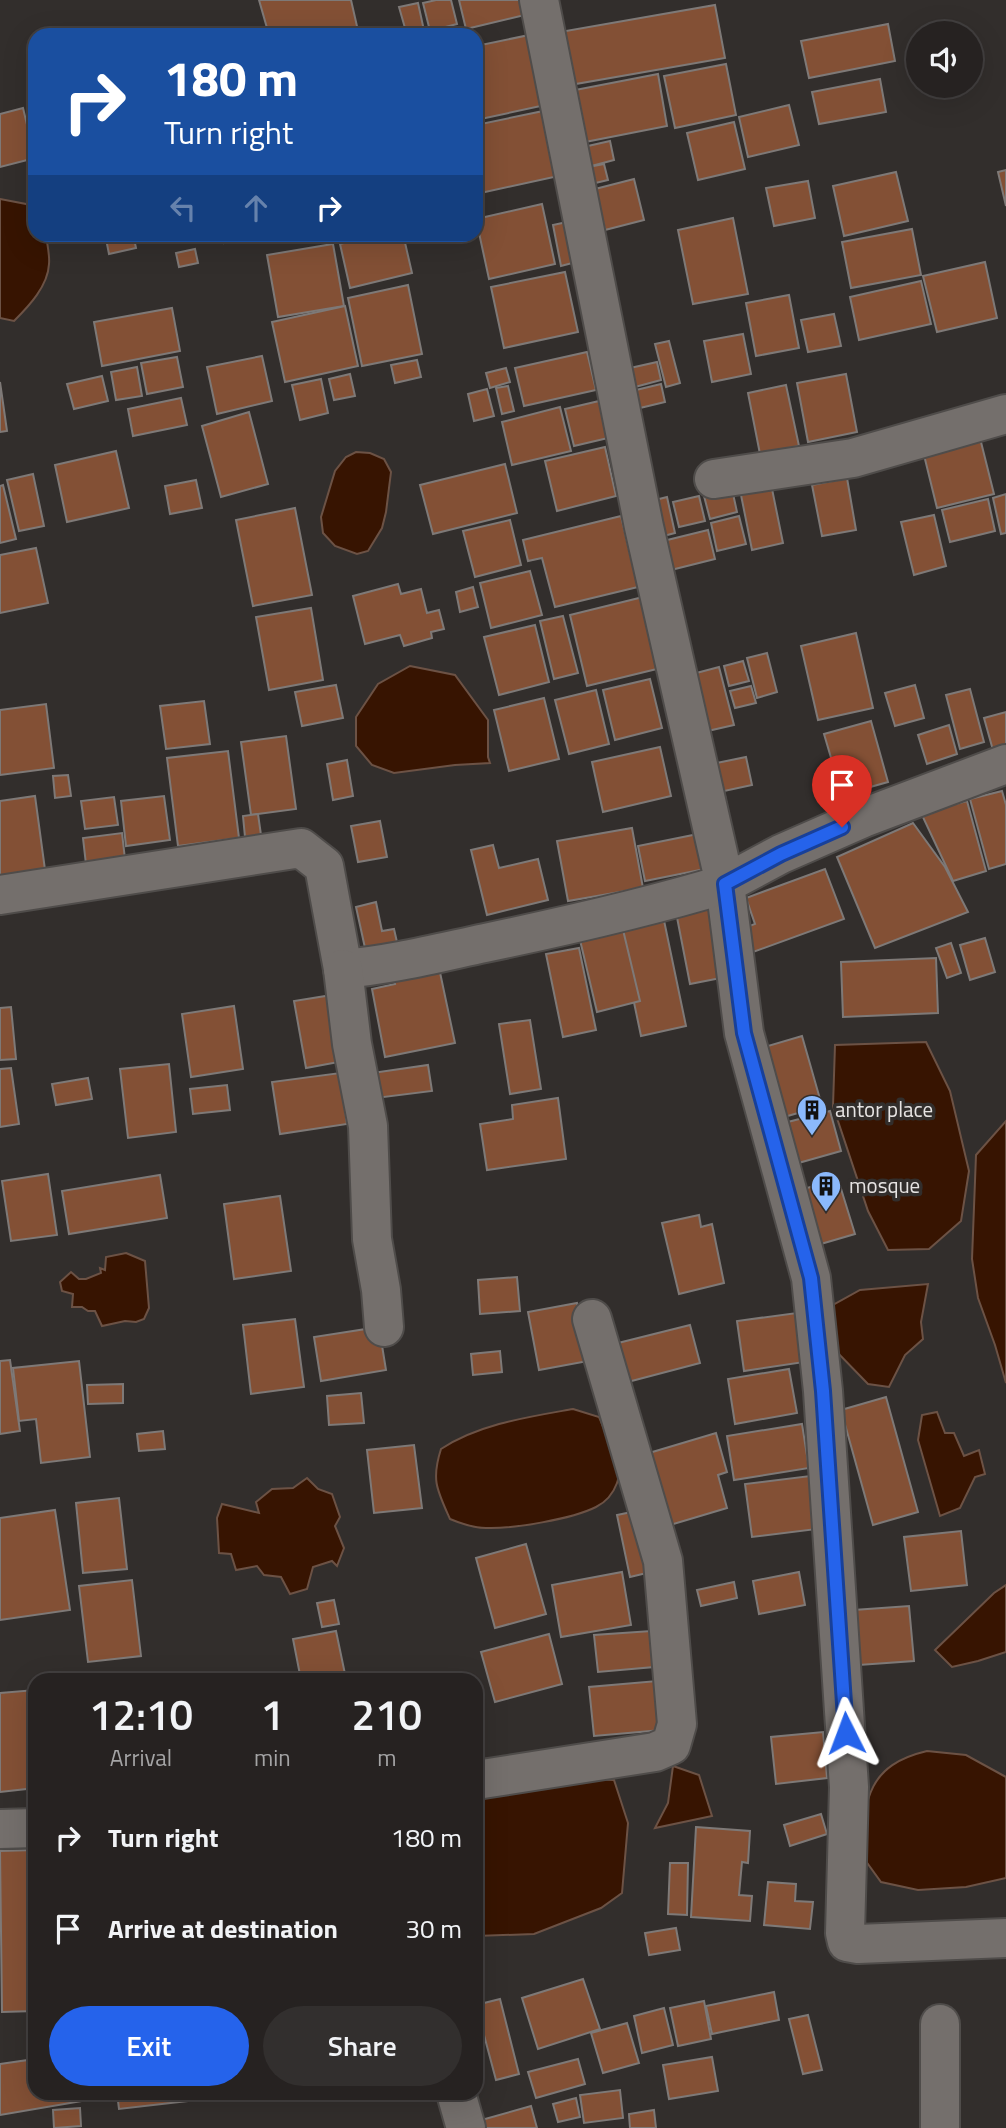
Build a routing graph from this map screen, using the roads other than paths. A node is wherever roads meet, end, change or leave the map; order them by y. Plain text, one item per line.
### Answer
1 (539, 0) edge
2 (1006, 414) edge
3 (714, 479) dead end
4 (1006, 765) edge
5 (725, 884) junction
6 (0, 895) edge
7 (343, 969) junction
8 (592, 1319) dead end
9 (384, 1327) dead end
10 (483, 1779) edge
11 (28, 1828) edge
12 (0, 1829) edge
13 (1006, 1938) edge
14 (940, 2024) dead end
15 (458, 2100) edge
16 (466, 2128) edge
17 (940, 2128) edge

1 - 5 street
2 - 3 street
4 - 5 street
5 - 7 street
5 - 13 street
6 - 7 street
7 - 9 street
8 - 10 street
11 - 12 street
14 - 17 street
15 - 16 street

